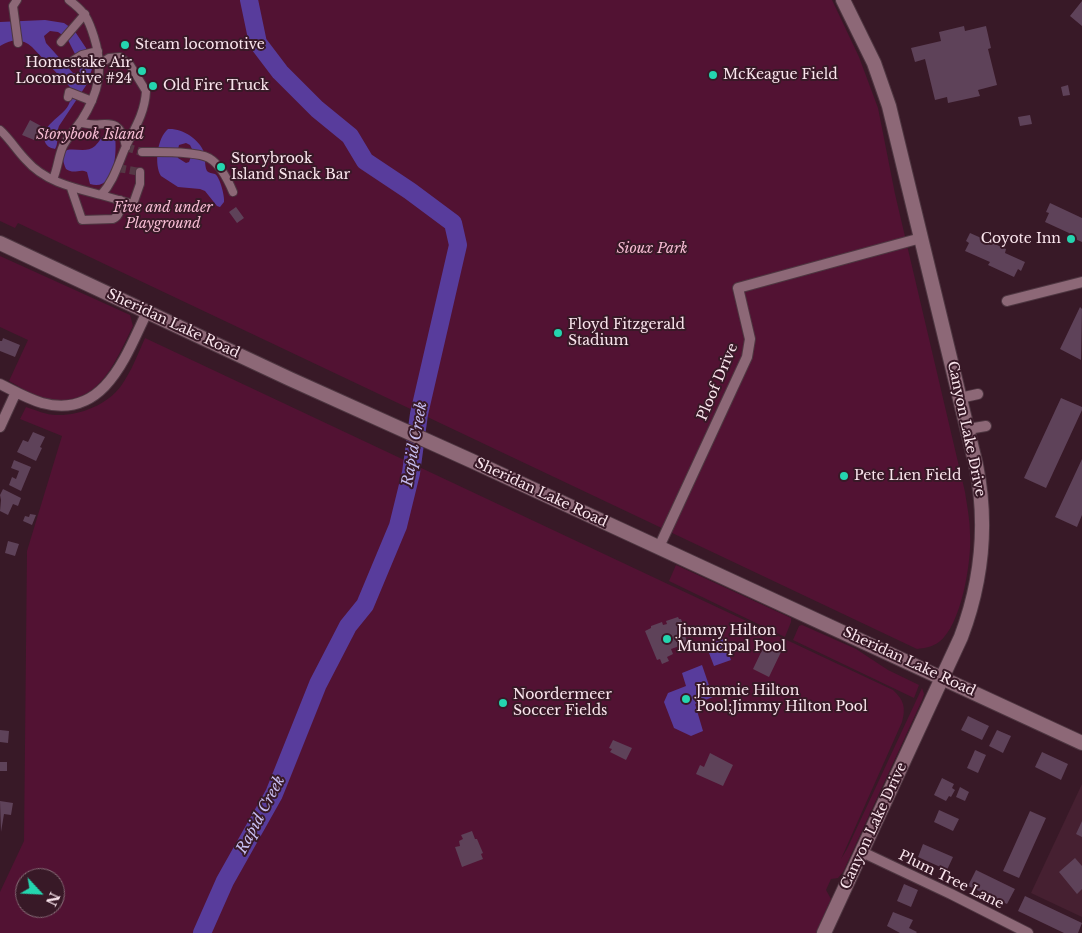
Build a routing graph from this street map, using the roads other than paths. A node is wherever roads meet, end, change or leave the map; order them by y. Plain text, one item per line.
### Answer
1 (17, 0) edge
2 (69, 0) edge
3 (844, 0) edge
4 (85, 14) junction
5 (61, 42) dead end
6 (18, 43) dead end
7 (98, 51) junction
8 (74, 60) dead end
9 (100, 64) junction
10 (68, 97) dead end
11 (92, 100) junction
12 (80, 122) junction
13 (0, 130) edge
14 (126, 147) junction
15 (142, 152) tunnel mouth
16 (140, 172) dead end
17 (53, 179) junction
18 (71, 188) junction
19 (233, 192) dead end
20 (101, 195) junction
21 (120, 200) junction
22 (921, 238) junction
23 (0, 243) edge
24 (1082, 282) edge
25 (1006, 301) dead end
26 (147, 312) junction
27 (0, 384) edge
28 (16, 392) junction
29 (978, 394) dead end
30 (960, 398) junction
31 (986, 426) dead end
32 (0, 427) edge
33 (968, 429) junction
34 (658, 547) junction
35 (943, 678) junction
36 (1082, 743) edge
37 (862, 852) junction
38 (824, 933) edge
39 (1028, 933) edge

1 - 6 street
2 - 4 street
3 - 22 street, Canyon Lake Drive
4 - 5 street
4 - 7 street
7 - 8 street
7 - 9 street
9 - 11 street
9 - 14 street
10 - 11 street
11 - 12 street
12 - 14 street
12 - 17 street
13 - 17 street
14 - 20 street
15 - 19 street
16 - 21 street
17 - 18 street
18 - 20 street
18 - 21 street
20 - 21 street
22 - 30 street, Canyon Lake Drive
22 - 34 street, Ploof Drive
23 - 26 street, Sheridan Lake Road
24 - 25 street
26 - 28 street
26 - 34 street, Sheridan Lake Road
27 - 28 street
28 - 32 street
29 - 30 street
30 - 33 street, Canyon Lake Drive
31 - 33 street
33 - 35 street, Canyon Lake Drive
34 - 35 street, Sheridan Lake Road
35 - 36 street, Sheridan Lake Road
35 - 37 street, Canyon Lake Drive
37 - 38 street, Canyon Lake Drive
37 - 39 street, Plum Tree Lane

